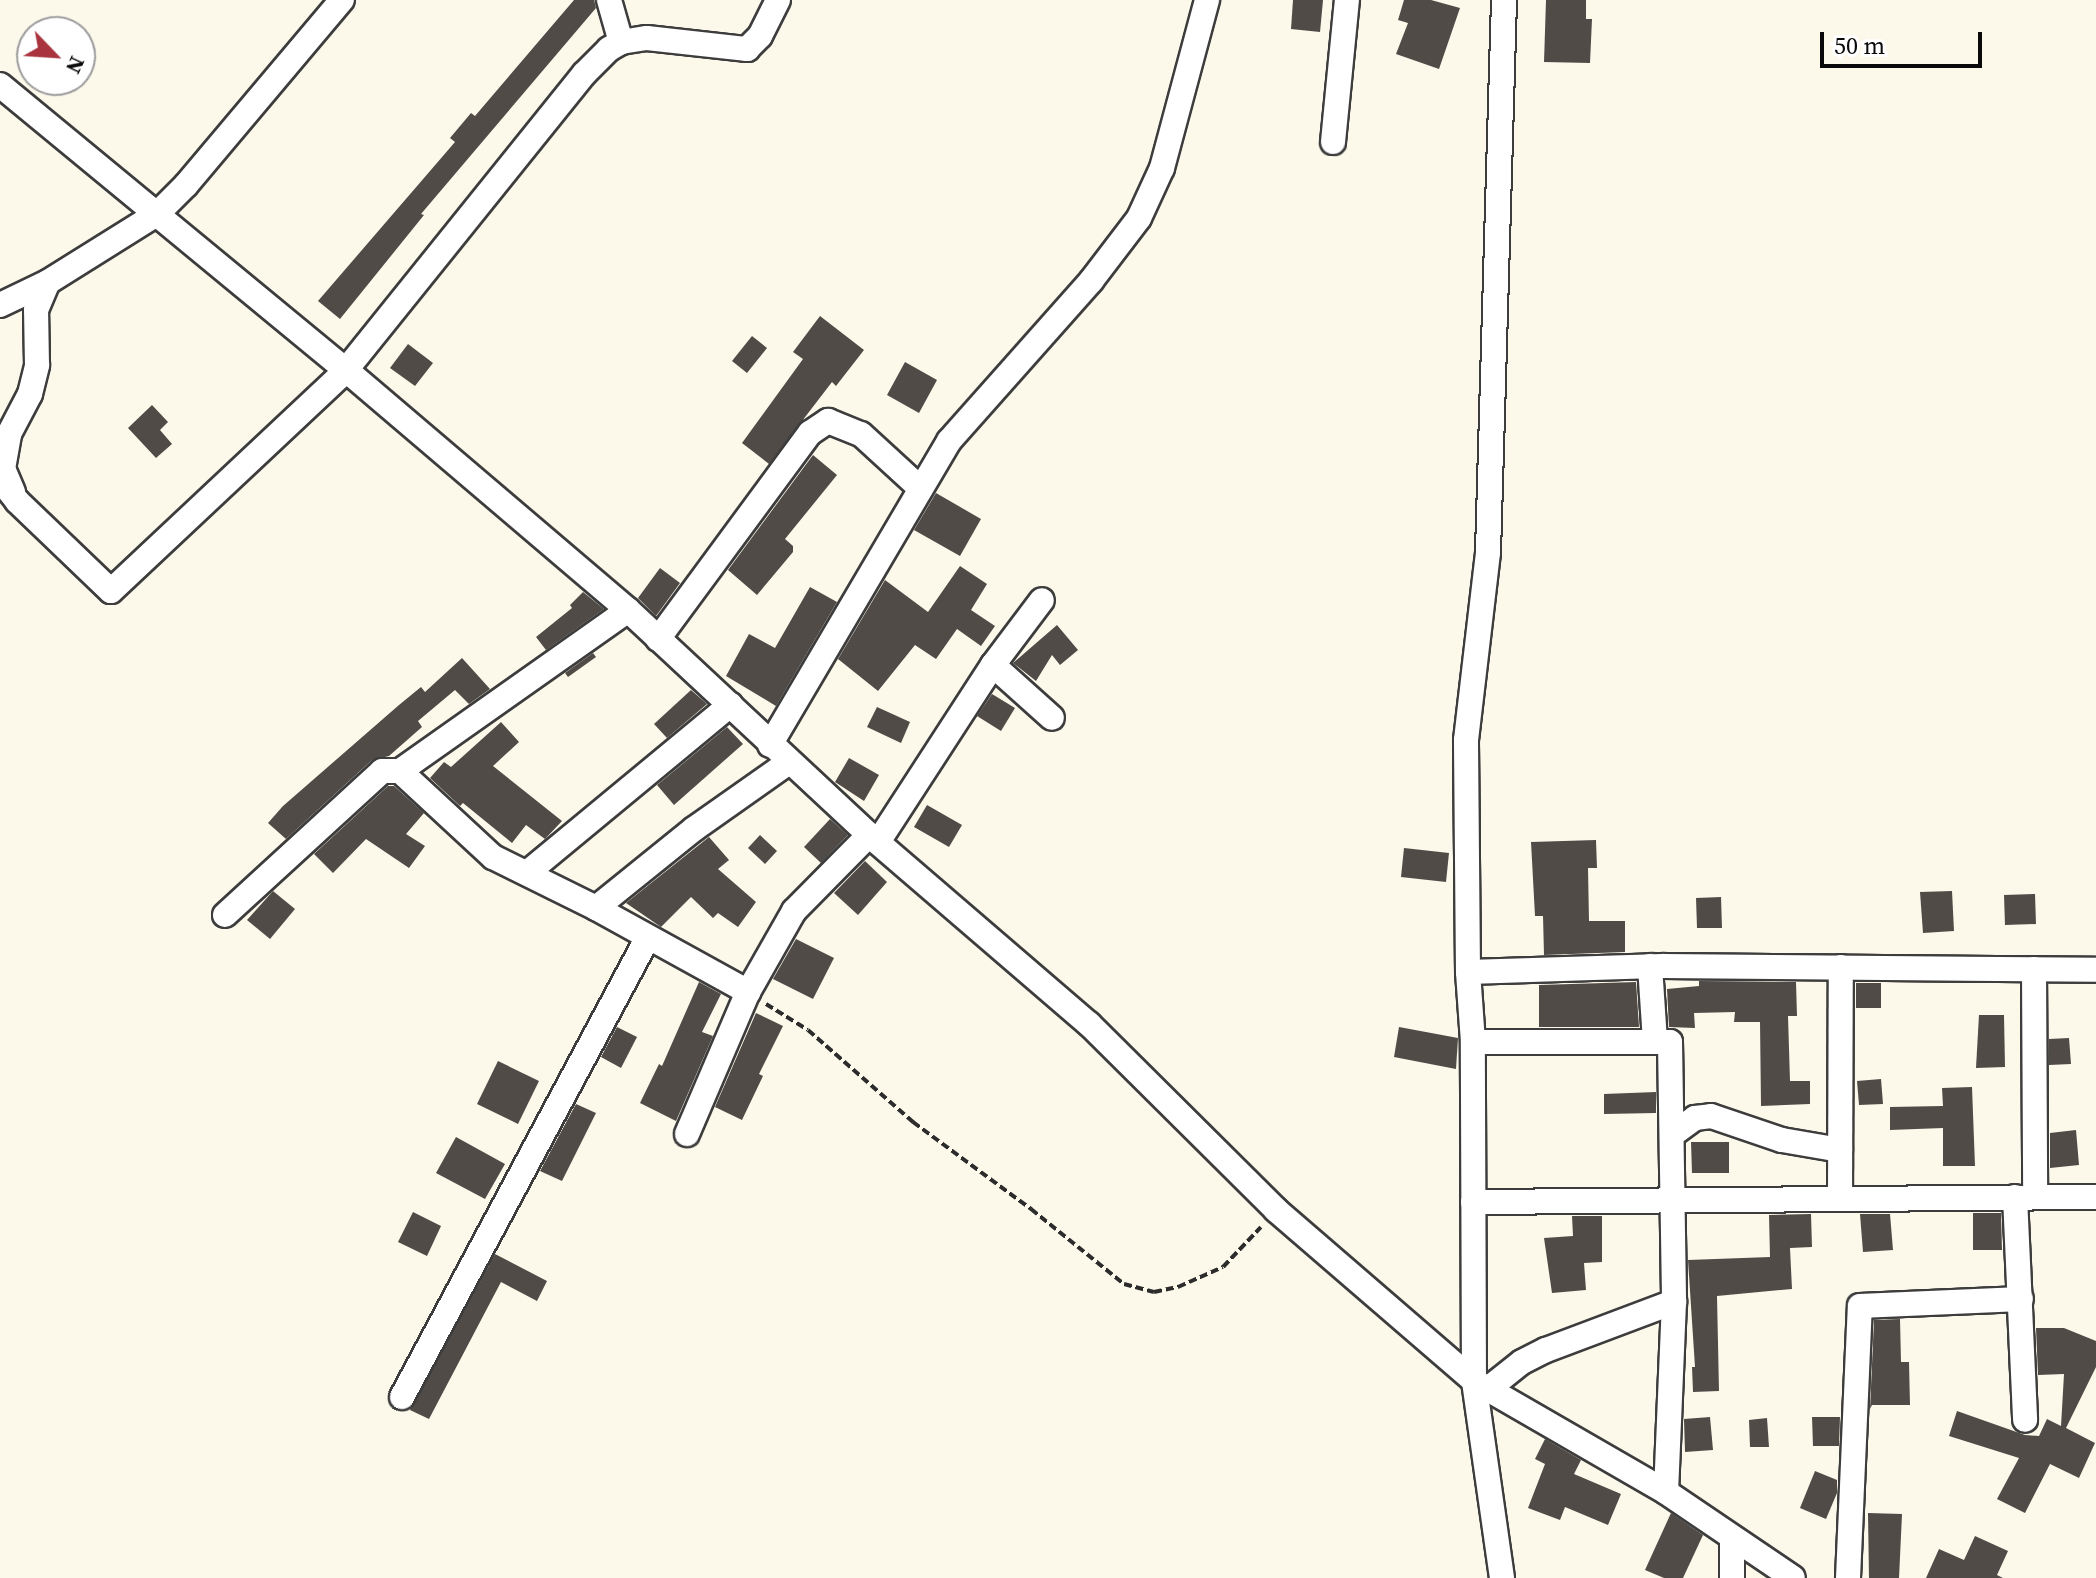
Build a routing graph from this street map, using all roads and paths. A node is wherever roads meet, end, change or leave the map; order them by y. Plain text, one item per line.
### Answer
1 (342, 0) edge
2 (609, 0) edge
3 (778, 0) edge
4 (1207, 0) edge
5 (1347, 0) edge
6 (1504, 0) edge
7 (621, 42) junction
8 (0, 85) edge
9 (1333, 142) dead end
10 (157, 214) junction
11 (48, 282) junction
12 (0, 305) edge
13 (346, 370) junction
14 (0, 479) edge
15 (921, 489) junction
16 (17, 501) junction
17 (1042, 600) dead end
18 (628, 610) junction
19 (658, 639) junction
20 (993, 665) junction
21 (730, 705) junction
22 (1052, 718) dead end
23 (770, 745) junction
24 (789, 762) junction
25 (400, 771) junction
26 (874, 839) junction
27 (527, 873) junction
28 (596, 908) junction
29 (225, 915) dead end
30 (647, 939) junction
31 (1650, 966) junction
32 (1841, 967) junction
33 (2034, 969) junction
34 (2096, 970) edge
35 (1468, 972) junction
36 (748, 992) junction
37 (1655, 1041) junction
38 (1473, 1042) junction
39 (687, 1134) dead end
40 (1673, 1134) junction
41 (1840, 1150) junction
42 (1840, 1197) junction
43 (2025, 1197) junction
44 (2096, 1197) edge
45 (1672, 1198) junction
46 (1473, 1202) junction
47 (1276, 1210) junction
48 (2021, 1299) junction
49 (1674, 1302) junction
50 (1481, 1385) junction
51 (402, 1397) dead end
52 (2025, 1420) dead end
53 (1666, 1492) junction
54 (1732, 1538) junction
55 (1502, 1578) edge
56 (1732, 1578) edge
57 (1793, 1578) edge
58 (1848, 1578) edge

1 - 10 street
2 - 7 street
3 - 7 street
4 - 15 street
5 - 9 street
6 - 35 street
7 - 13 street
8 - 10 street
10 - 11 street
10 - 13 street
11 - 12 street
11 - 16 street
13 - 16 street
13 - 18 street
14 - 16 street
15 - 19 street
15 - 23 street
17 - 20 street
18 - 19 street
18 - 25 street
19 - 21 street
20 - 22 street
20 - 26 street
21 - 23 street
21 - 27 street
23 - 24 street
24 - 26 street
24 - 28 street
25 - 27 street
25 - 29 street
26 - 36 street
26 - 47 street
27 - 28 street
28 - 30 street
30 - 36 street
30 - 51 street
31 - 32 street
31 - 35 street
31 - 37 street
32 - 33 street
32 - 41 street
33 - 34 street
33 - 43 street
35 - 38 street
36 - 39 street
36 - 47 path
37 - 38 street
37 - 40 street
38 - 46 street
40 - 41 street
40 - 45 street
41 - 42 street
42 - 43 street
42 - 45 street
43 - 44 street
43 - 48 street
45 - 46 street
45 - 49 street
46 - 50 street
47 - 50 street
48 - 52 street
48 - 58 street
49 - 50 street
49 - 53 street
50 - 53 street
50 - 55 street
53 - 54 street
54 - 56 street
54 - 57 street

